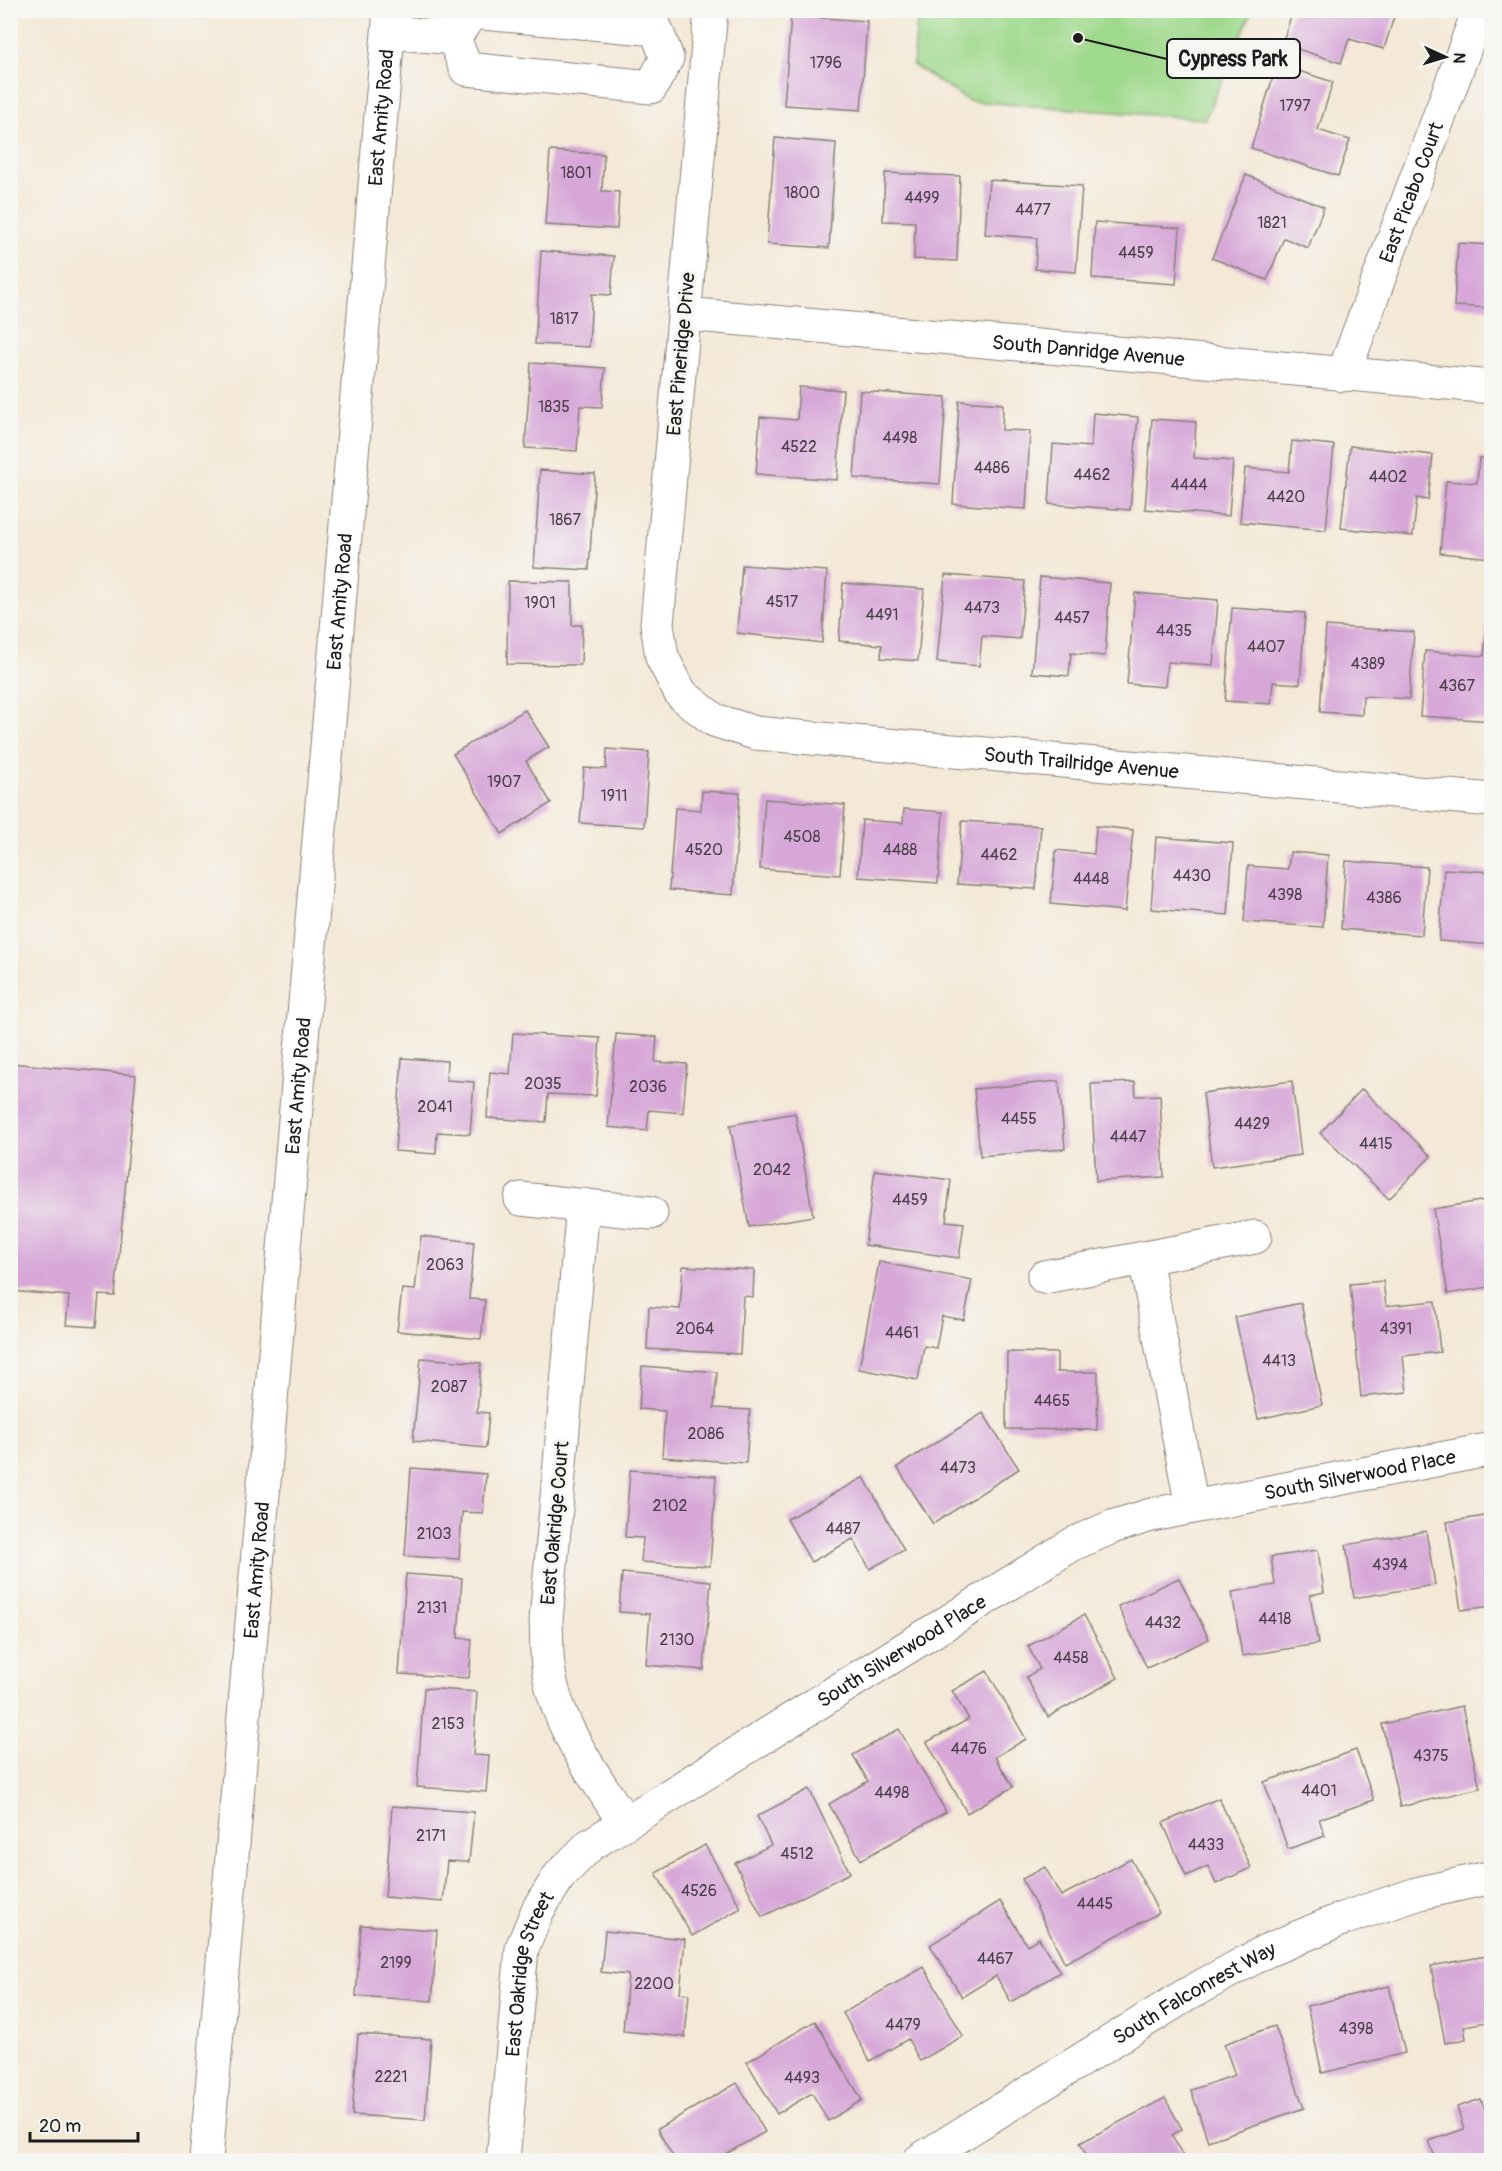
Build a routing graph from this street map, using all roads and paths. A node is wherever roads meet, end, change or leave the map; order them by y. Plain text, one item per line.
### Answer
1 (711, 10) edge
2 (1479, 10) edge
3 (390, 21) edge
4 (454, 38) junction
5 (667, 58) junction
6 (706, 62) junction
7 (685, 314) junction
8 (1343, 375) junction
9 (1491, 387) edge
10 (681, 694) joint
11 (1491, 800) edge
12 (521, 1199) dead end
13 (583, 1205) junction
14 (651, 1213) dead end
15 (1255, 1237) dead end
16 (1145, 1258) junction
17 (1044, 1277) dead end
18 (1491, 1449) edge
19 (1192, 1507) junction
20 (624, 1822) junction
21 (1491, 1877) edge
22 (206, 2160) edge
23 (503, 2160) edge
24 (920, 2160) edge

1 - 6 street, East Pineridge Drive
2 - 8 street, East Picabo Court
3 - 4 street
3 - 22 street, East Amity Road
4 - 5 street
4 - 5 street
5 - 6 street
6 - 7 street, East Pineridge Drive
7 - 8 street, South Danridge Avenue
7 - 10 street, East Pineridge Drive
8 - 9 street, South Danridge Avenue
10 - 11 street, South Trailridge Avenue
12 - 13 street
13 - 14 street
13 - 20 street, East Oakridge Court
15 - 16 street
16 - 17 street
16 - 19 street
18 - 19 street, South Silverwood Place
19 - 20 street, South Silverwood Place
20 - 23 street, East Oakridge Street
21 - 24 street, South Falconrest Way

